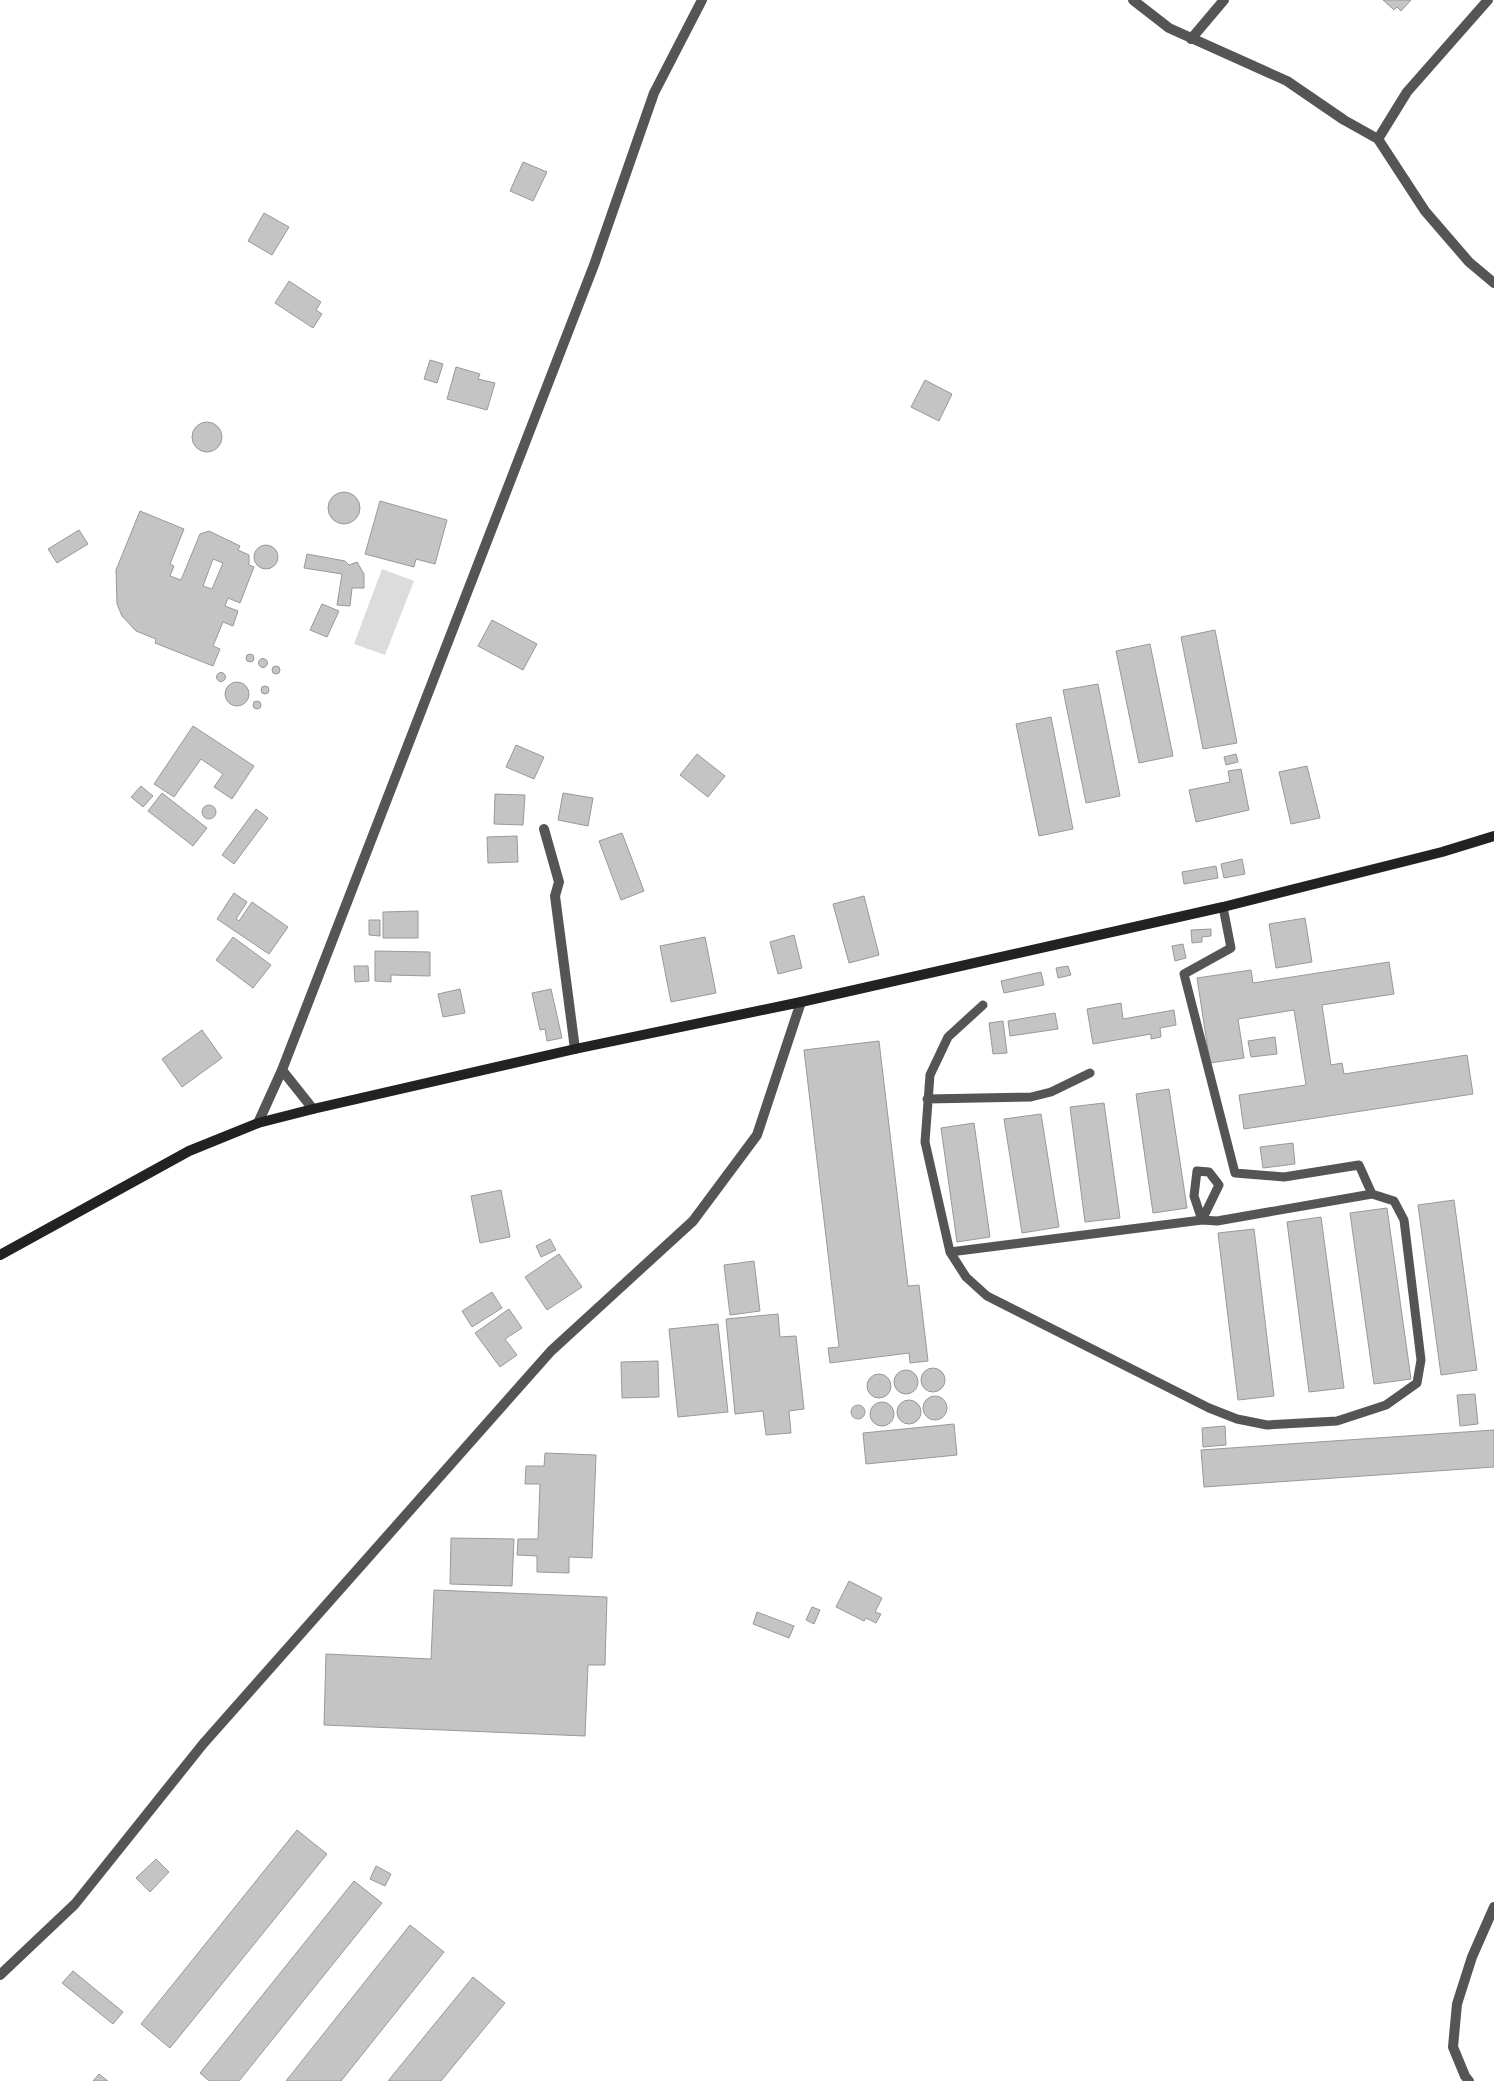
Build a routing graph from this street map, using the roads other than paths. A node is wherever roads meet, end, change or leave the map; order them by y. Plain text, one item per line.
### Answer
1 (702, 0) edge
2 (1133, 0) edge
3 (1224, 0) edge
4 (1488, 0) edge
5 (1191, 39) junction
6 (1378, 139) junction
7 (1494, 282) edge
8 (544, 829) dead end
9 (1494, 836) edge
10 (1223, 907) junction
11 (801, 1002) junction
12 (983, 1005) dead end
13 (575, 1049) junction
14 (282, 1070) junction
15 (1090, 1073) dead end
16 (927, 1099) junction
17 (314, 1108) junction
18 (258, 1123) junction
19 (1372, 1194) junction
20 (1202, 1220) junction
21 (950, 1252) junction
22 (0, 1254) edge
23 (1494, 1907) edge
24 (0, 1975) edge
25 (1469, 2081) edge

1 - 14 street
2 - 5 street
3 - 5 street
4 - 6 street
5 - 6 street
6 - 7 street
8 - 13 street
9 - 10 main road
10 - 11 main road
10 - 19 lane
11 - 13 main road
11 - 24 street
12 - 16 lane
13 - 17 main road
14 - 17 street
14 - 18 street
15 - 16 lane
16 - 21 lane
17 - 18 main road
18 - 22 main road
19 - 20 lane
19 - 21 lane
20 - 20 lane
20 - 21 lane
23 - 25 street

